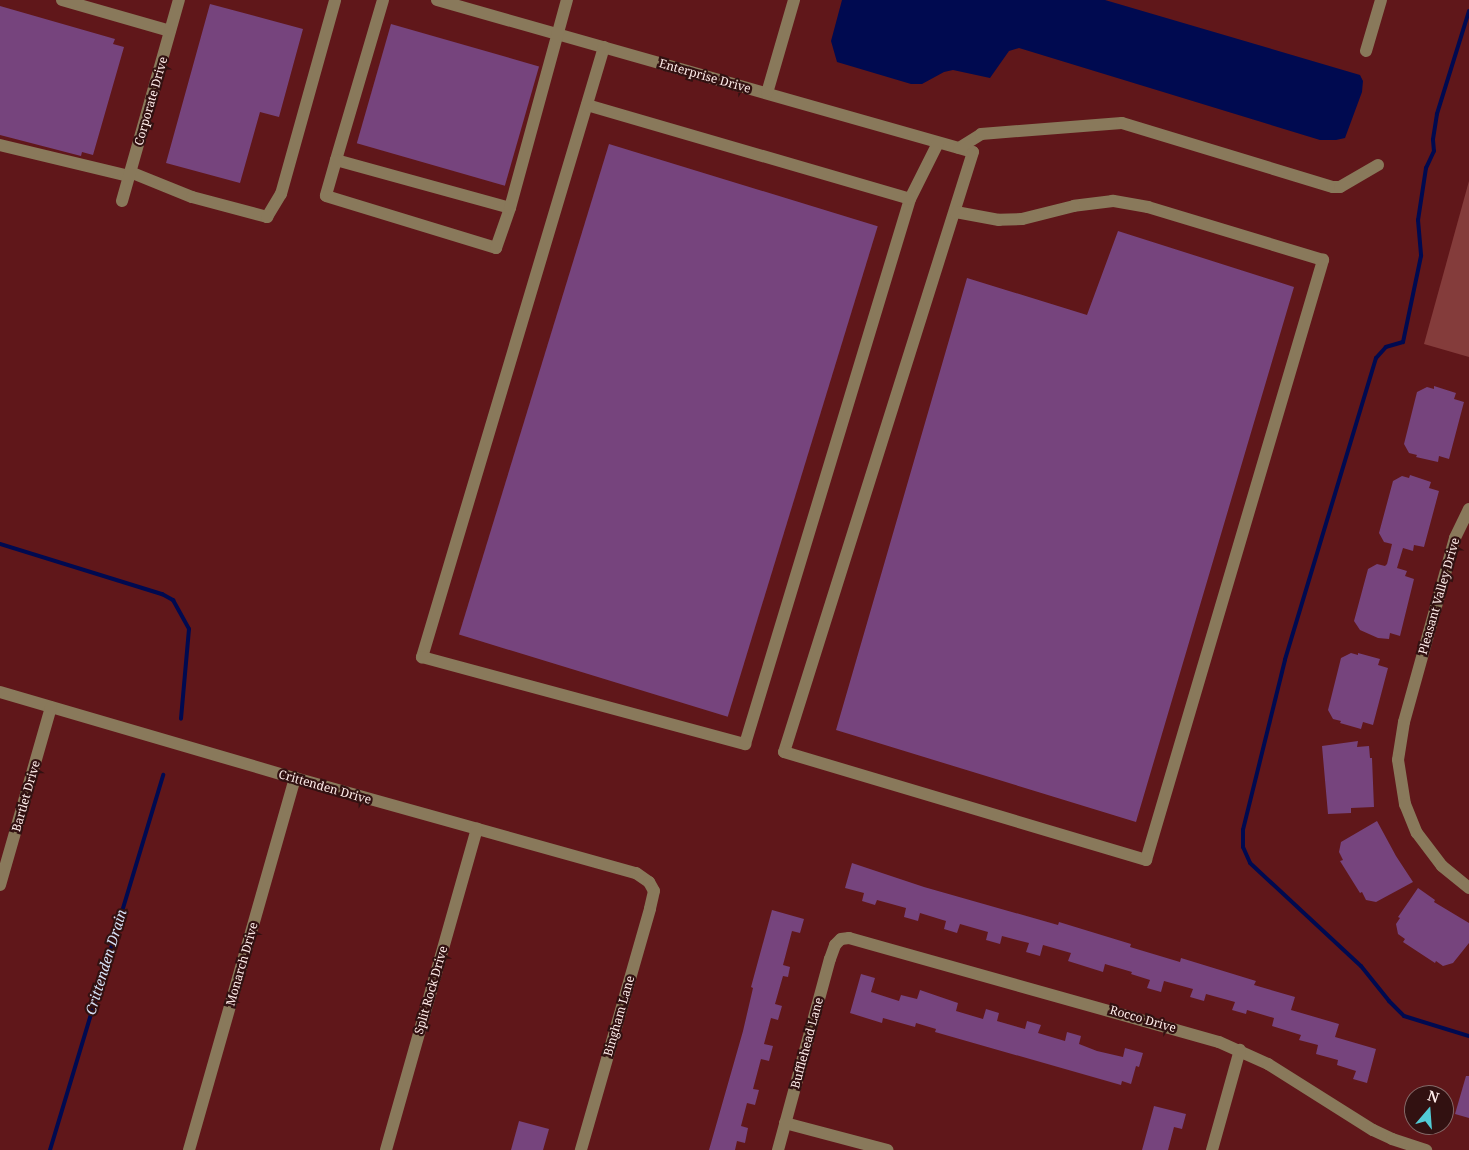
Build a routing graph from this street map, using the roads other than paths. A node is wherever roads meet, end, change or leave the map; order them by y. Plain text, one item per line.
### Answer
1 (62, 0) edge
2 (179, 0) edge
3 (335, 0) edge
4 (383, 0) edge
5 (437, 0) edge
6 (567, 0) edge
7 (794, 0) edge
8 (1381, 0) edge
9 (170, 31) junction
10 (556, 33) junction
11 (604, 47) junction
12 (1366, 51) dead end
13 (767, 93) junction
14 (587, 105) junction
15 (938, 142) junction
16 (0, 144) edge
17 (959, 148) junction
18 (336, 160) junction
19 (1378, 165) dead end
20 (129, 174) junction
21 (910, 200) junction
22 (122, 201) dead end
23 (510, 208) junction
24 (956, 212) junction
25 (1469, 509) edge
26 (0, 692) edge
27 (51, 707) junction
28 (295, 778) junction
29 (477, 829) junction
30 (649, 882) joint
31 (0, 885) edge
32 (1469, 888) edge
33 (841, 939) joint
34 (1240, 1050) junction
35 (785, 1123) junction
36 (1405, 1147) edge
37 (189, 1150) edge
38 (386, 1150) edge
39 (581, 1150) edge
40 (778, 1150) edge
41 (886, 1150) edge
42 (1212, 1150) edge
43 (1426, 1150) edge

1 - 9 street
2 - 9 street, Corporate Drive
3 - 20 street
4 - 18 street
5 - 10 street, Enterprise Drive
6 - 10 street
7 - 13 street
8 - 12 street
9 - 20 street, Corporate Drive
10 - 11 street, Enterprise Drive
10 - 23 street
11 - 13 street, Enterprise Drive
11 - 14 street
13 - 15 street, Enterprise Drive
14 - 21 street
14 - 21 street
15 - 17 street, Enterprise Drive
15 - 21 street
16 - 20 street
17 - 19 street
17 - 24 street, Enterprise Drive
18 - 23 street
18 - 23 street
20 - 22 street, Corporate Drive
24 - 24 street
25 - 32 street, Pleasant Valley Drive
26 - 27 street, Crittenden Drive
27 - 28 street, Crittenden Drive
27 - 31 street, Bartlet Drive
28 - 29 street, Crittenden Drive
28 - 37 street, Monarch Drive
29 - 30 street, Crittenden Drive
29 - 38 street, Split Rock Drive
30 - 39 street, Bingham Lane
33 - 34 street, Rocco Drive
33 - 35 street, Bufflehead Lane
34 - 36 street, Rocco Drive
34 - 42 street
35 - 40 street, Bufflehead Lane
35 - 41 street
36 - 43 street, Rocco Drive

